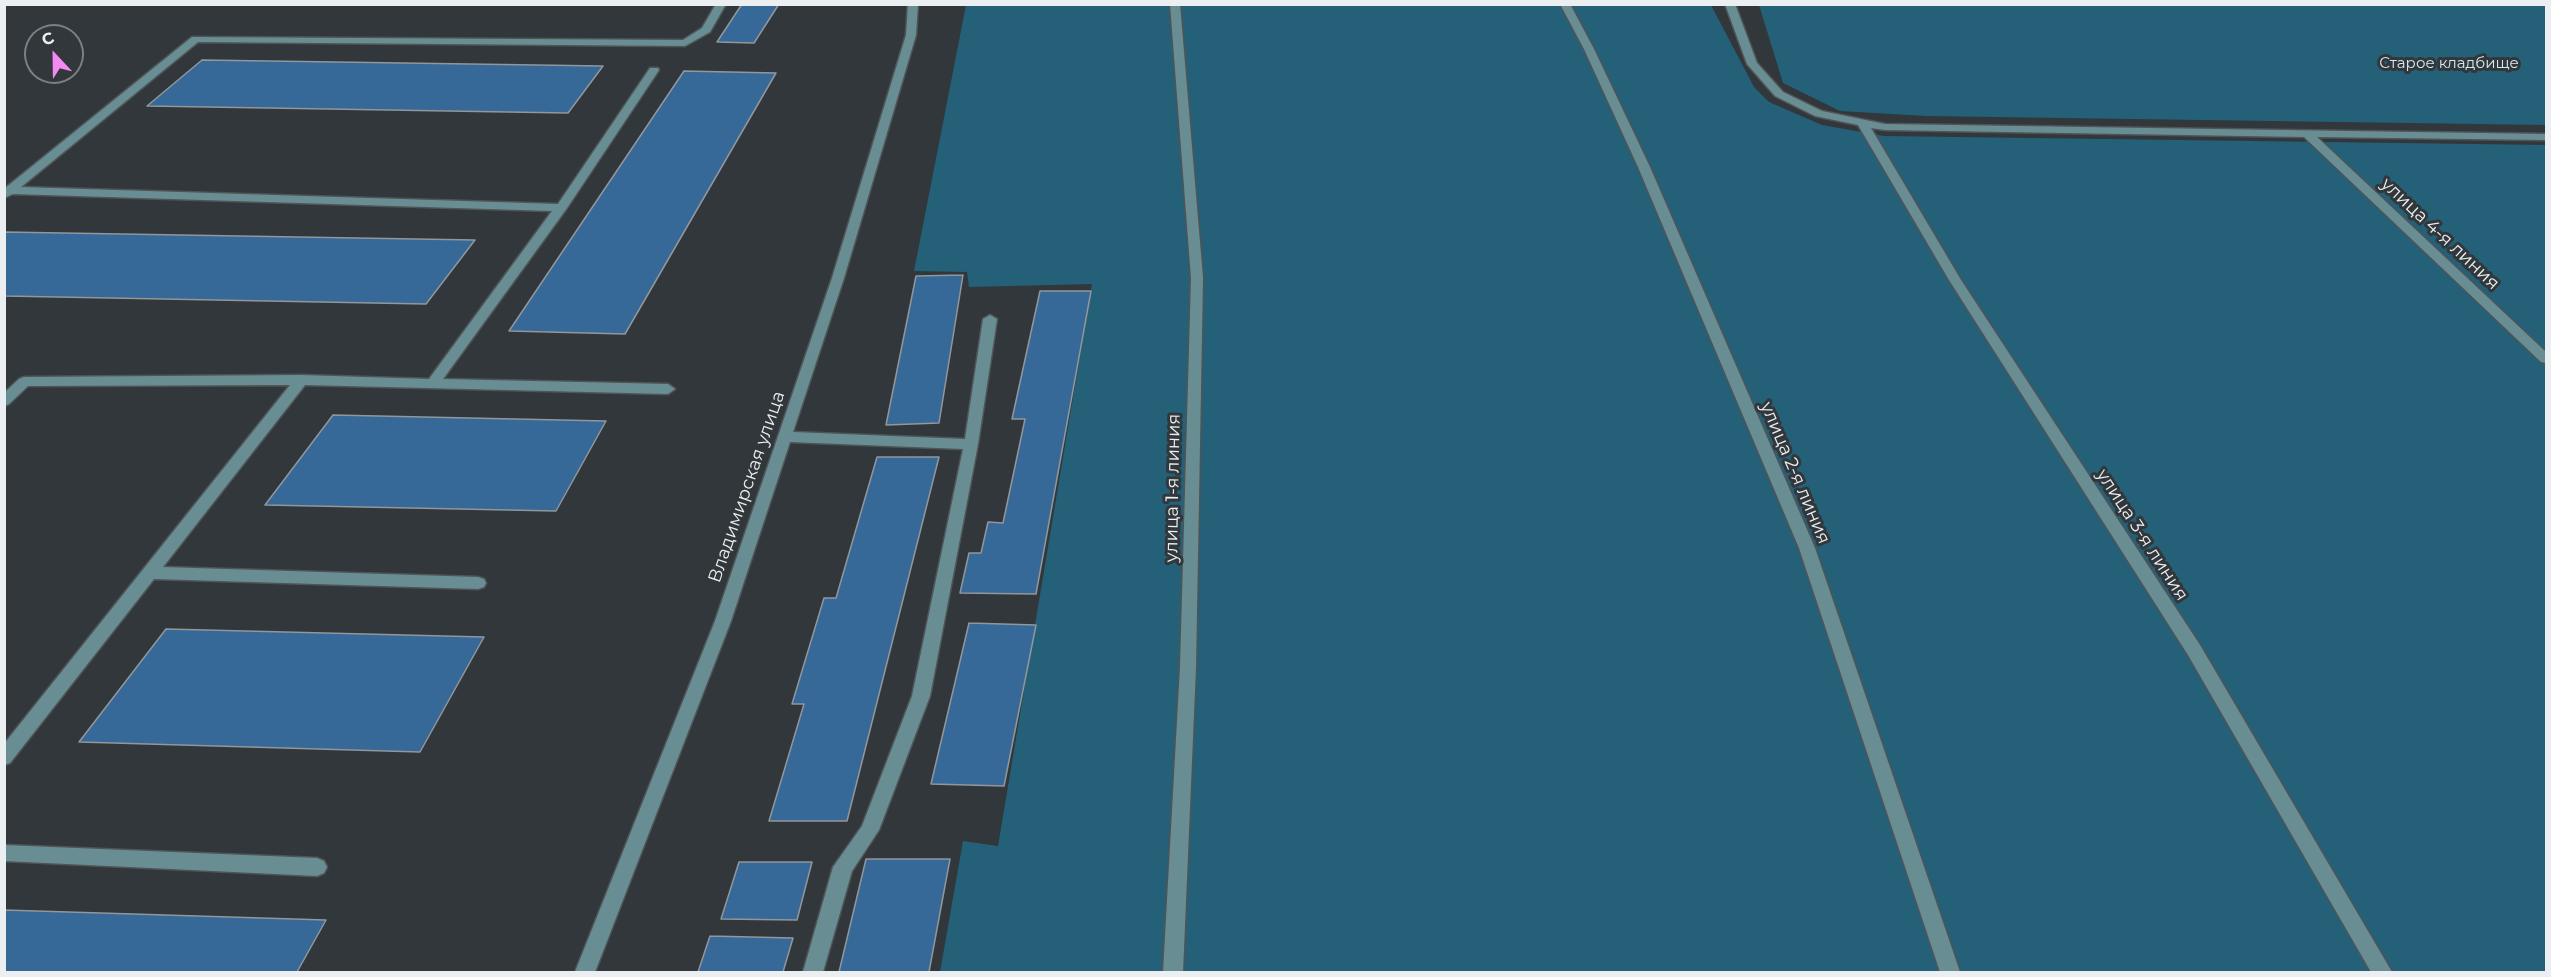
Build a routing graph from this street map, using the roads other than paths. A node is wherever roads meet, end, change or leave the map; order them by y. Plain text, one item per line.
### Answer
1 (721, 4) edge
2 (913, 4) edge
3 (1175, 4) edge
4 (1565, 4) edge
5 (1730, 4) edge
6 (654, 70) dead end
7 (1863, 122) junction
8 (2308, 135) junction
9 (2547, 137) edge
10 (8, 192) edge
11 (561, 208) junction
12 (990, 319) dead end
13 (2547, 359) edge
14 (301, 380) junction
15 (433, 383) junction
16 (668, 389) dead end
17 (4, 401) edge
18 (784, 437) junction
19 (972, 444) junction
20 (151, 573) junction
21 (478, 583) dead end
22 (4, 758) edge
23 (4, 853) edge
24 (316, 867) dead end
25 (585, 972) edge
26 (813, 972) edge
27 (1173, 972) edge
28 (1950, 972) edge
29 (2382, 972) edge

1 - 10 street
2 - 18 street, Владимирская улица
3 - 27 street, улица 1-я линия
4 - 28 street, улица 2-я линия
5 - 7 street
6 - 11 street
7 - 8 street
7 - 29 street, улица 3-я линия
8 - 9 street
8 - 13 street, улица 4-я линия
10 - 11 street
11 - 15 street
12 - 19 street
14 - 15 street
14 - 17 street
14 - 20 street
15 - 16 street
18 - 19 street
18 - 25 street, Владимирская улица
19 - 26 street
20 - 21 street
20 - 22 street
23 - 24 street

